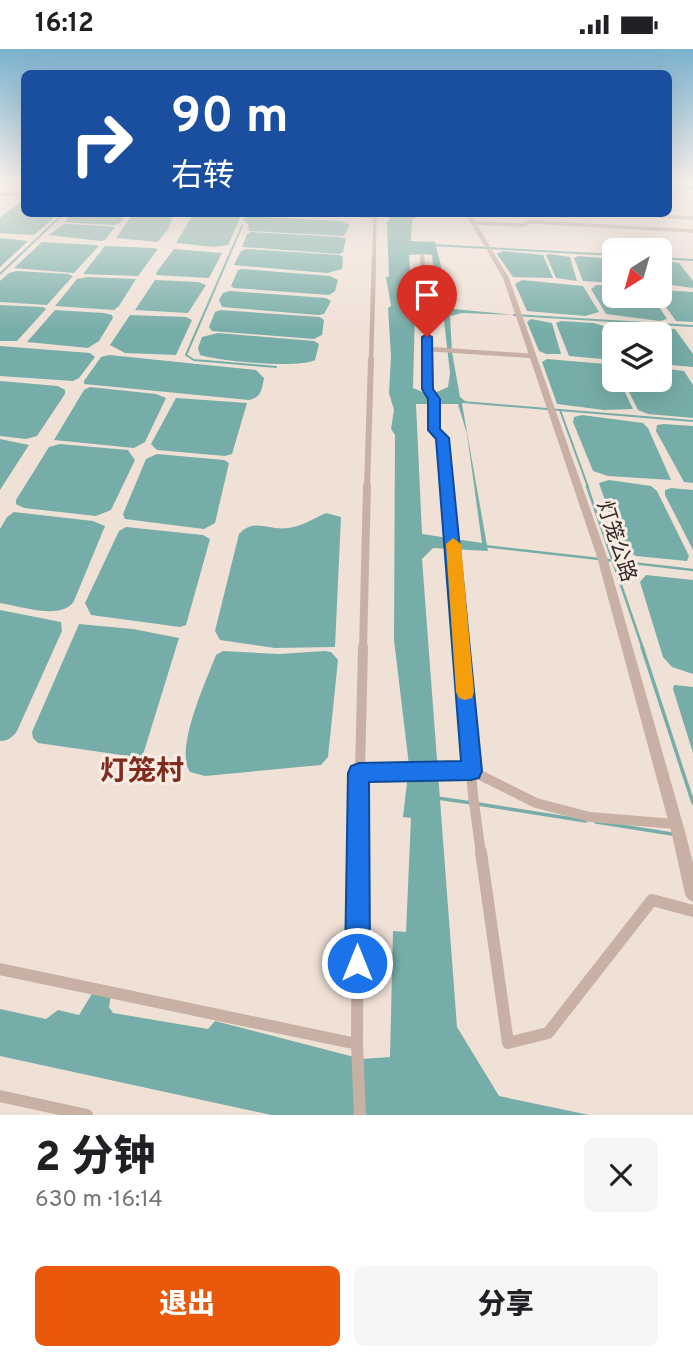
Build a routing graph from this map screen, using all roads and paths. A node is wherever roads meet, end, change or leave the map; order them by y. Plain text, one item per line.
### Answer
1 (375, 232) edge
2 (478, 232) edge
3 (422, 255) dead end
4 (428, 349) dead end
5 (533, 356) junction
6 (471, 771) junction
7 (359, 773) junction
8 (677, 829) junction
9 (693, 894) edge
10 (693, 911) edge
11 (0, 969) edge
12 (356, 1044) junction
13 (0, 1096) edge
14 (87, 1115) edge
15 (360, 1115) edge

1 - 7 street
2 - 5 street, 灯笼公路
3 - 6 street
4 - 5 street
5 - 8 street, 灯笼公路
6 - 7 street
6 - 8 street
6 - 10 street
7 - 12 street
8 - 9 street, 灯笼公路
11 - 12 street
12 - 15 street
13 - 14 street

